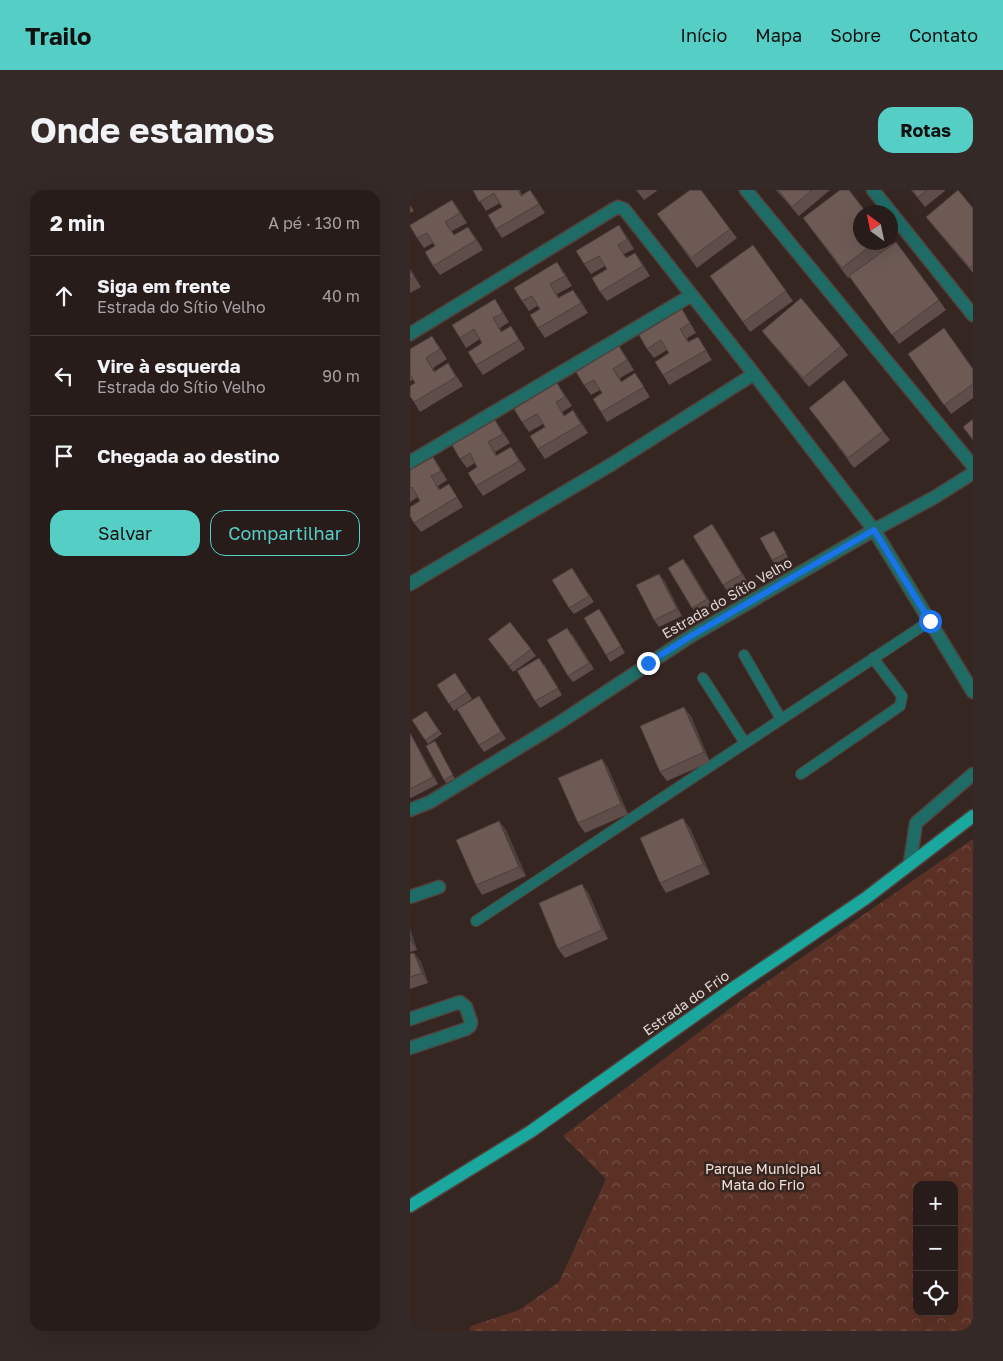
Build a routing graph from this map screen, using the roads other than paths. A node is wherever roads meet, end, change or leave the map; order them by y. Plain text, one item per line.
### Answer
1 (746, 190) edge
2 (873, 190) edge
3 (692, 294) junction
4 (973, 314) edge
5 (410, 334) edge
6 (754, 374) junction
7 (410, 462) edge
8 (973, 466) edge
9 (973, 473) edge
10 (874, 530) junction
11 (410, 584) edge
12 (930, 621) junction
13 (744, 655) dead end
14 (873, 658) junction
15 (703, 678) dead end
16 (973, 692) edge
17 (781, 719) junction
18 (745, 743) junction
19 (801, 774) dead end
20 (973, 774) edge
21 (410, 810) edge
22 (973, 816) edge
23 (910, 863) junction
24 (439, 887) dead end
25 (410, 897) edge
26 (476, 921) dead end
27 (410, 1020) edge
28 (410, 1048) edge
29 (410, 1206) edge

1 - 8 street
2 - 4 street
3 - 5 street
3 - 6 street
3 - 7 street
6 - 10 street
6 - 11 street
9 - 10 street, Estrada do Sítio Velho
10 - 12 street
10 - 21 street, Estrada do Sítio Velho
12 - 14 lane
12 - 16 street
13 - 17 lane
14 - 17 lane
14 - 19 lane
15 - 18 lane
17 - 18 lane
18 - 26 lane
20 - 23 street
22 - 23 main road, Estrada do Frio
23 - 29 main road, Estrada do Frio
24 - 25 street
27 - 28 street

